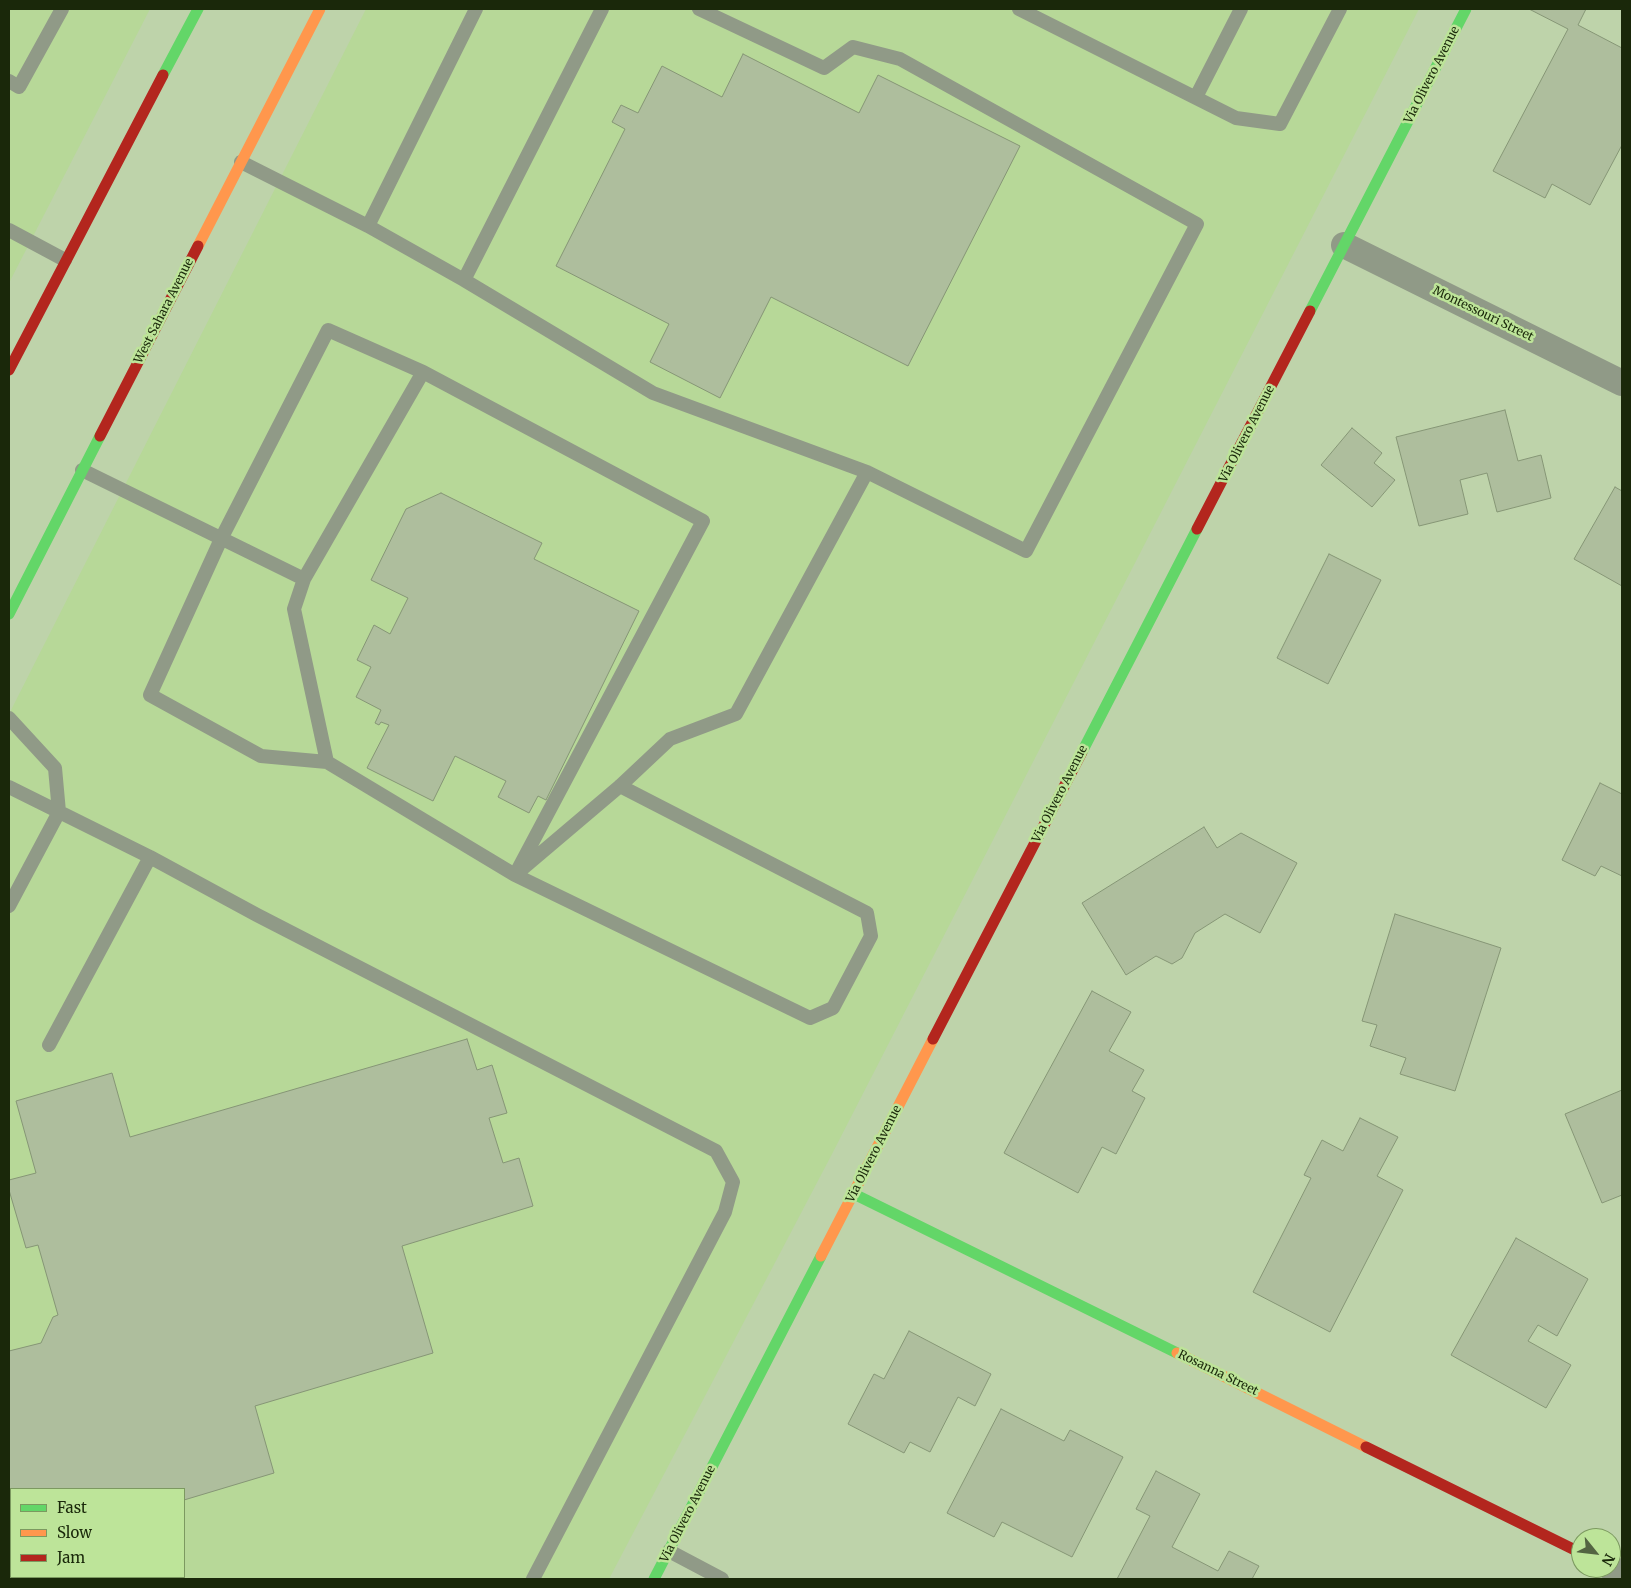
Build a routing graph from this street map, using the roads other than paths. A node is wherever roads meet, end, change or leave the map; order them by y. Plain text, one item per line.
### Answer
1 (62, 9) edge
2 (320, 9) edge
3 (476, 9) edge
4 (602, 9) edge
5 (699, 9) edge
6 (1019, 9) edge
7 (1241, 9) edge
8 (1340, 9) edge
9 (1466, 9) edge
10 (192, 11) edge
11 (9, 81) edge
12 (1196, 97) junction
13 (241, 162) junction
14 (368, 226) junction
15 (9, 230) edge
16 (1344, 245) junction
17 (66, 260) junction
18 (464, 280) junction
19 (9, 370) edge
20 (423, 372) junction
21 (1622, 383) edge
22 (82, 470) junction
23 (867, 472) junction
24 (222, 539) junction
25 (304, 579) junction
26 (9, 614) edge
27 (9, 718) edge
28 (327, 762) junction
29 (620, 786) junction
30 (9, 787) edge
31 (59, 812) junction
32 (150, 857) junction
33 (516, 875) junction
34 (9, 906) edge
35 (50, 1045) dead end
36 (854, 1194) junction
37 (1571, 1548) edge
38 (668, 1551) junction
39 (533, 1579) edge
40 (654, 1579) edge
41 (722, 1579) edge

1 - 11 lane
2 - 13 street, West Sahara Avenue
3 - 14 lane
4 - 18 lane
5 - 23 lane
6 - 12 lane
7 - 12 lane
8 - 12 lane
9 - 16 street, Via Olivero Avenue
10 - 17 street
13 - 14 lane
13 - 22 street, West Sahara Avenue
14 - 18 lane
15 - 17 lane
16 - 21 street, Montessouri Street
16 - 36 street, Via Olivero Avenue
17 - 19 street
18 - 23 lane
20 - 24 lane
20 - 25 lane
20 - 33 lane
22 - 24 lane
22 - 26 street, West Sahara Avenue
23 - 29 lane
24 - 25 lane
24 - 28 lane
25 - 28 lane
27 - 31 lane
28 - 33 lane
29 - 33 lane
29 - 33 lane
30 - 31 lane
31 - 32 lane
31 - 34 lane
32 - 35 lane
32 - 39 lane
36 - 37 street, Rosanna Street
36 - 38 street, Via Olivero Avenue
38 - 40 street, Via Olivero Avenue
38 - 41 lane

